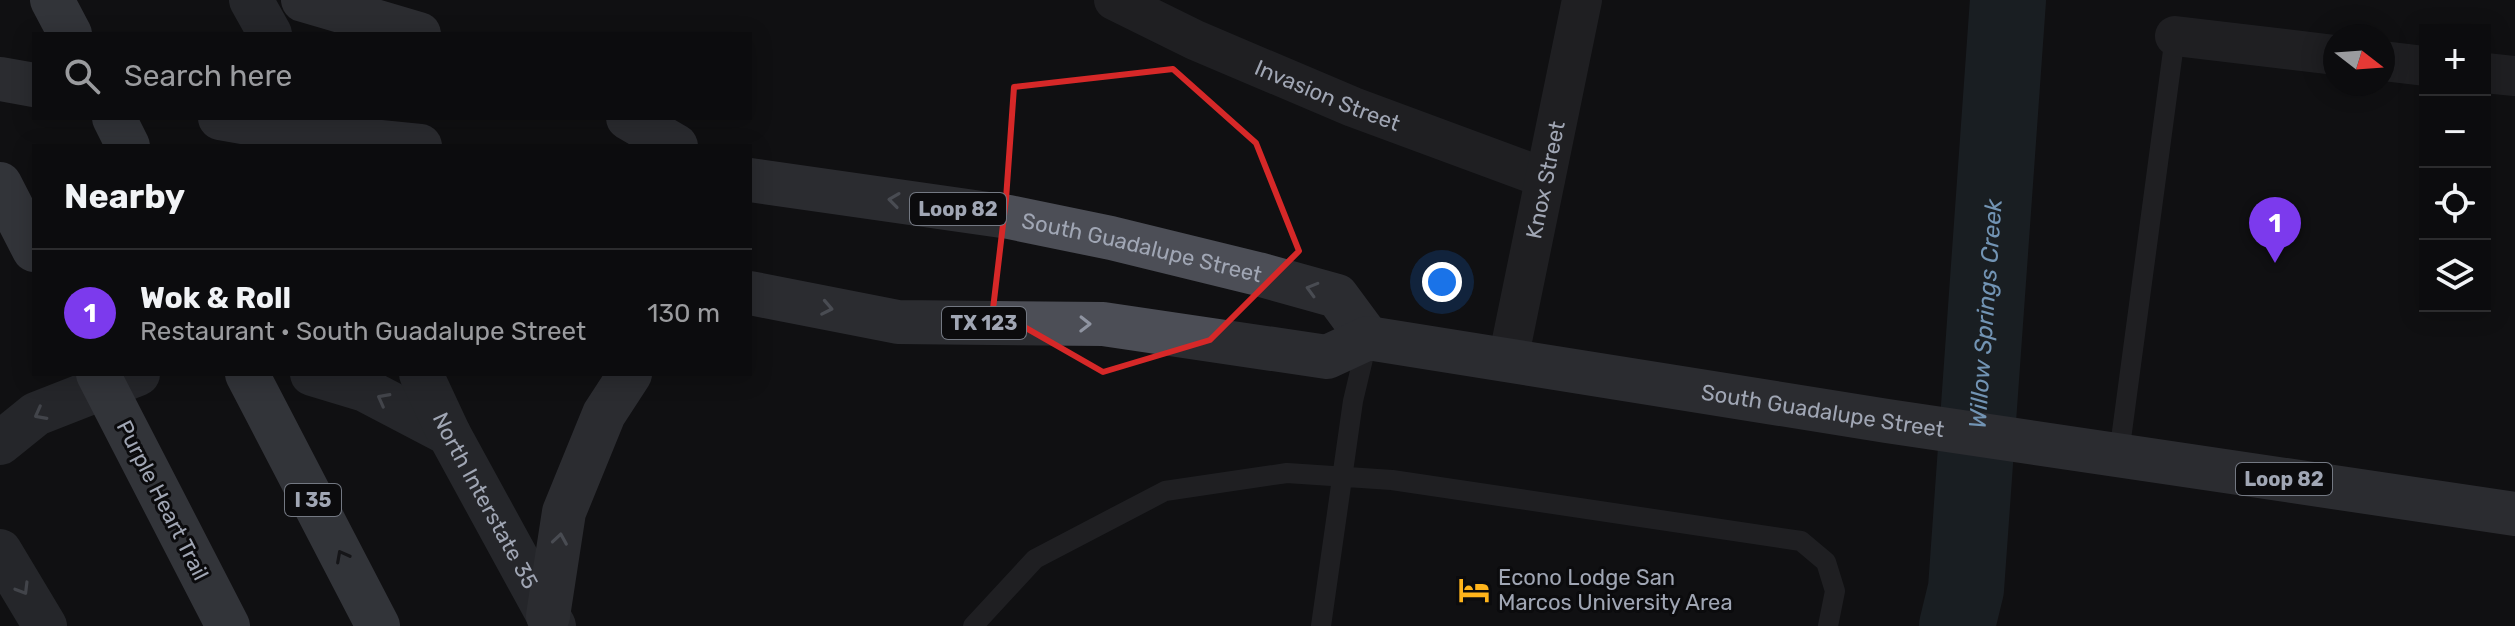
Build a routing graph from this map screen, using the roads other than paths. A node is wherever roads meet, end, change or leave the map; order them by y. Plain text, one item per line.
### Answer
1 (52, 0) edge
2 (251, 0) edge
3 (303, 0) edge
4 (1114, 0) edge
5 (1582, 0) edge
6 (69, 32) edge
7 (269, 32) edge
8 (412, 32) edge
9 (2175, 36) joint
10 (2323, 54) edge
11 (2395, 62) edge
12 (2419, 65) edge
13 (2491, 74) edge
14 (2515, 76) edge
15 (0, 79) edge
16 (32, 85) edge
17 (115, 120) edge
18 (233, 120) edge
19 (631, 120) edge
20 (318, 133) edge
21 (127, 144) edge
22 (404, 144) edge
23 (673, 144) edge
24 (1545, 178) junction
25 (752, 180) edge
26 (0, 184) edge
27 (0, 207) edge
28 (32, 212) edge
29 (32, 246) edge
30 (752, 293) edge
31 (1368, 338) junction
32 (1508, 360) junction
33 (99, 376) edge
34 (133, 376) edge
35 (248, 376) edge
36 (319, 376) edge
37 (422, 376) edge
38 (629, 376) edge
39 (449, 434) junction
40 (0, 443) edge
41 (2119, 454) junction
42 (1341, 476) junction
43 (2515, 514) edge
44 (0, 551) edge
45 (551, 621) edge
46 (45, 626) edge
47 (228, 626) edge
48 (378, 626) edge
49 (973, 626) edge
50 (1321, 626) edge
51 (1828, 626) edge

1 - 6 highway
2 - 7 main road
3 - 8 main road
4 - 24 street, Invasion Street
5 - 24 street, Knox Street
9 - 10 street
9 - 41 lane
11 - 12 street
13 - 14 street
15 - 16 main road
17 - 21 highway
18 - 20 main road
19 - 23 main road
20 - 22 main road
24 - 32 street, Knox Street
31 -> 25 main road, South Guadalupe Street / Loop 82
26 - 29 highway, bridge
27 - 28 main road
30 -> 31 main road, TX 123
31 - 32 main road, South Guadalupe Street / Loop 82
31 - 42 lane
32 - 41 main road, South Guadalupe Street / Loop 82
33 - 47 highway, Purple Heart Trail, bridge
34 -> 40 main road
48 -> 35 highway, I 35
39 -> 36 main road
37 - 39 main road, North Interstate 35
45 -> 38 main road
39 - 45 main road, North Interstate 35
41 - 43 main road, South Guadalupe Street / Loop 82
42 - 49 lane
42 - 50 lane
42 - 51 lane
44 -> 46 main road

